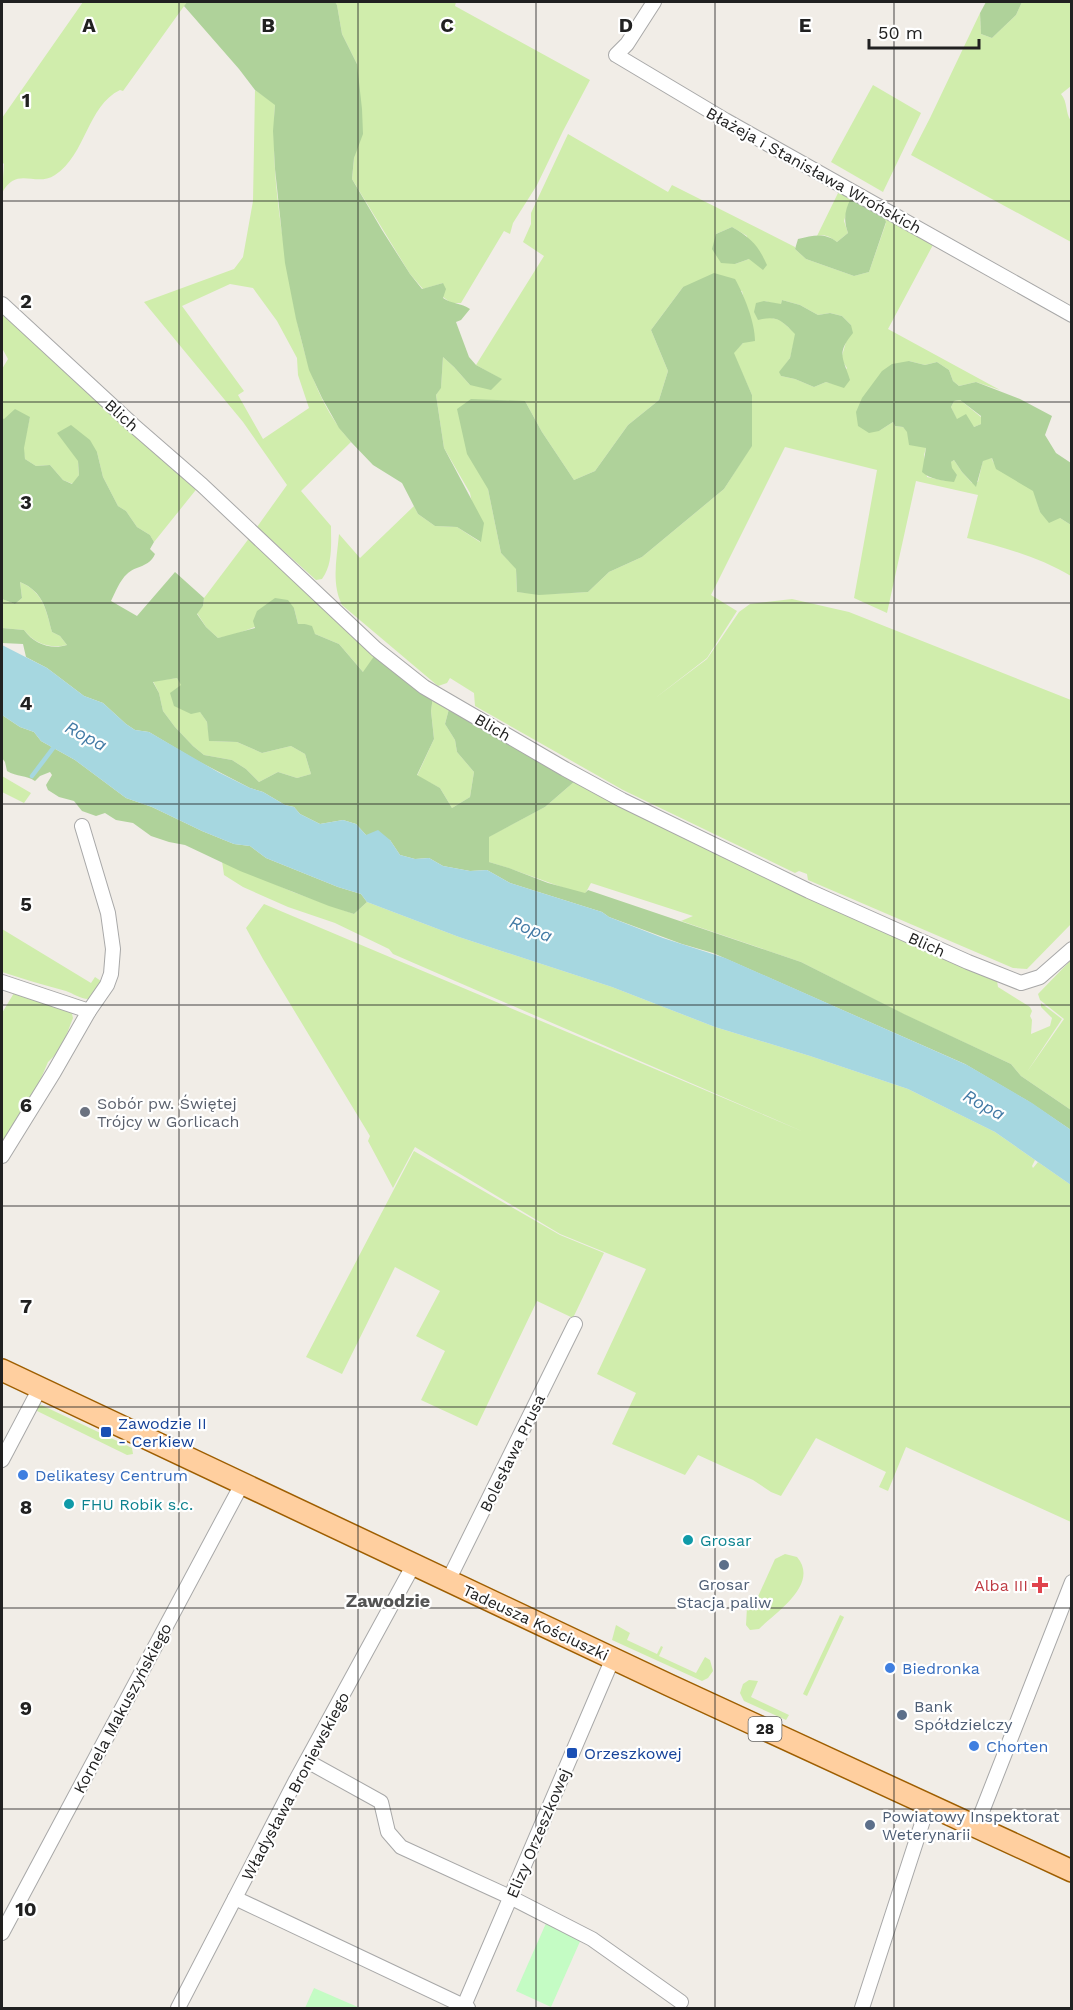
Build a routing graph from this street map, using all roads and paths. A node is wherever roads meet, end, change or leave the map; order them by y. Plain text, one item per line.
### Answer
1 (654, 2) edge
2 (2, 304) edge
3 (1071, 315) edge
4 (82, 826) dead end
5 (1071, 949) edge
6 (2, 982) edge
7 (89, 1011) junction
8 (2, 1156) edge
9 (575, 1324) dead end
10 (2, 1370) edge
11 (40, 1388) junction
12 (2, 1460) edge
13 (243, 1484) junction
14 (414, 1564) junction
15 (448, 1581) junction
16 (1071, 1582) edge
17 (613, 1658) junction
18 (306, 1761) junction
19 (928, 1805) junction
20 (976, 1827) junction
21 (1071, 1871) edge
22 (510, 1897) junction
23 (235, 1898) junction
24 (2, 1933) edge
25 (681, 2001) dead end
26 (178, 2008) edge
27 (465, 2008) edge
28 (862, 2008) edge

1 - 3 street, Błażeja i Stanisława Wrońskich
2 - 5 street, Blich
4 - 7 street
6 - 7 street
7 - 8 street
9 - 15 street, Bolesława Prusa
10 - 11 main road, Tadeusza Kościuszki / 28
11 - 12 street
11 - 13 main road, Tadeusza Kościuszki / 28
13 - 14 main road, Tadeusza Kościuszki / 28
13 - 24 street, Kornela Makuszyńskiego
14 - 15 main road, Tadeusza Kościuszki / 28
14 - 18 street, Władysława Broniewskiego
15 - 17 main road, Tadeusza Kościuszki / 28
16 - 20 street
17 - 19 main road, Tadeusza Kościuszki / 28
17 - 22 street, Elizy Orzeszkowej
18 - 22 street
18 - 23 street, Władysława Broniewskiego
19 - 20 main road, Tadeusza Kościuszki / 28
19 - 28 street
20 - 21 main road, Tadeusza Kościuszki / 28
22 - 25 street
22 - 27 street, Elizy Orzeszkowej
23 - 26 street, Władysława Broniewskiego
23 - 27 street

